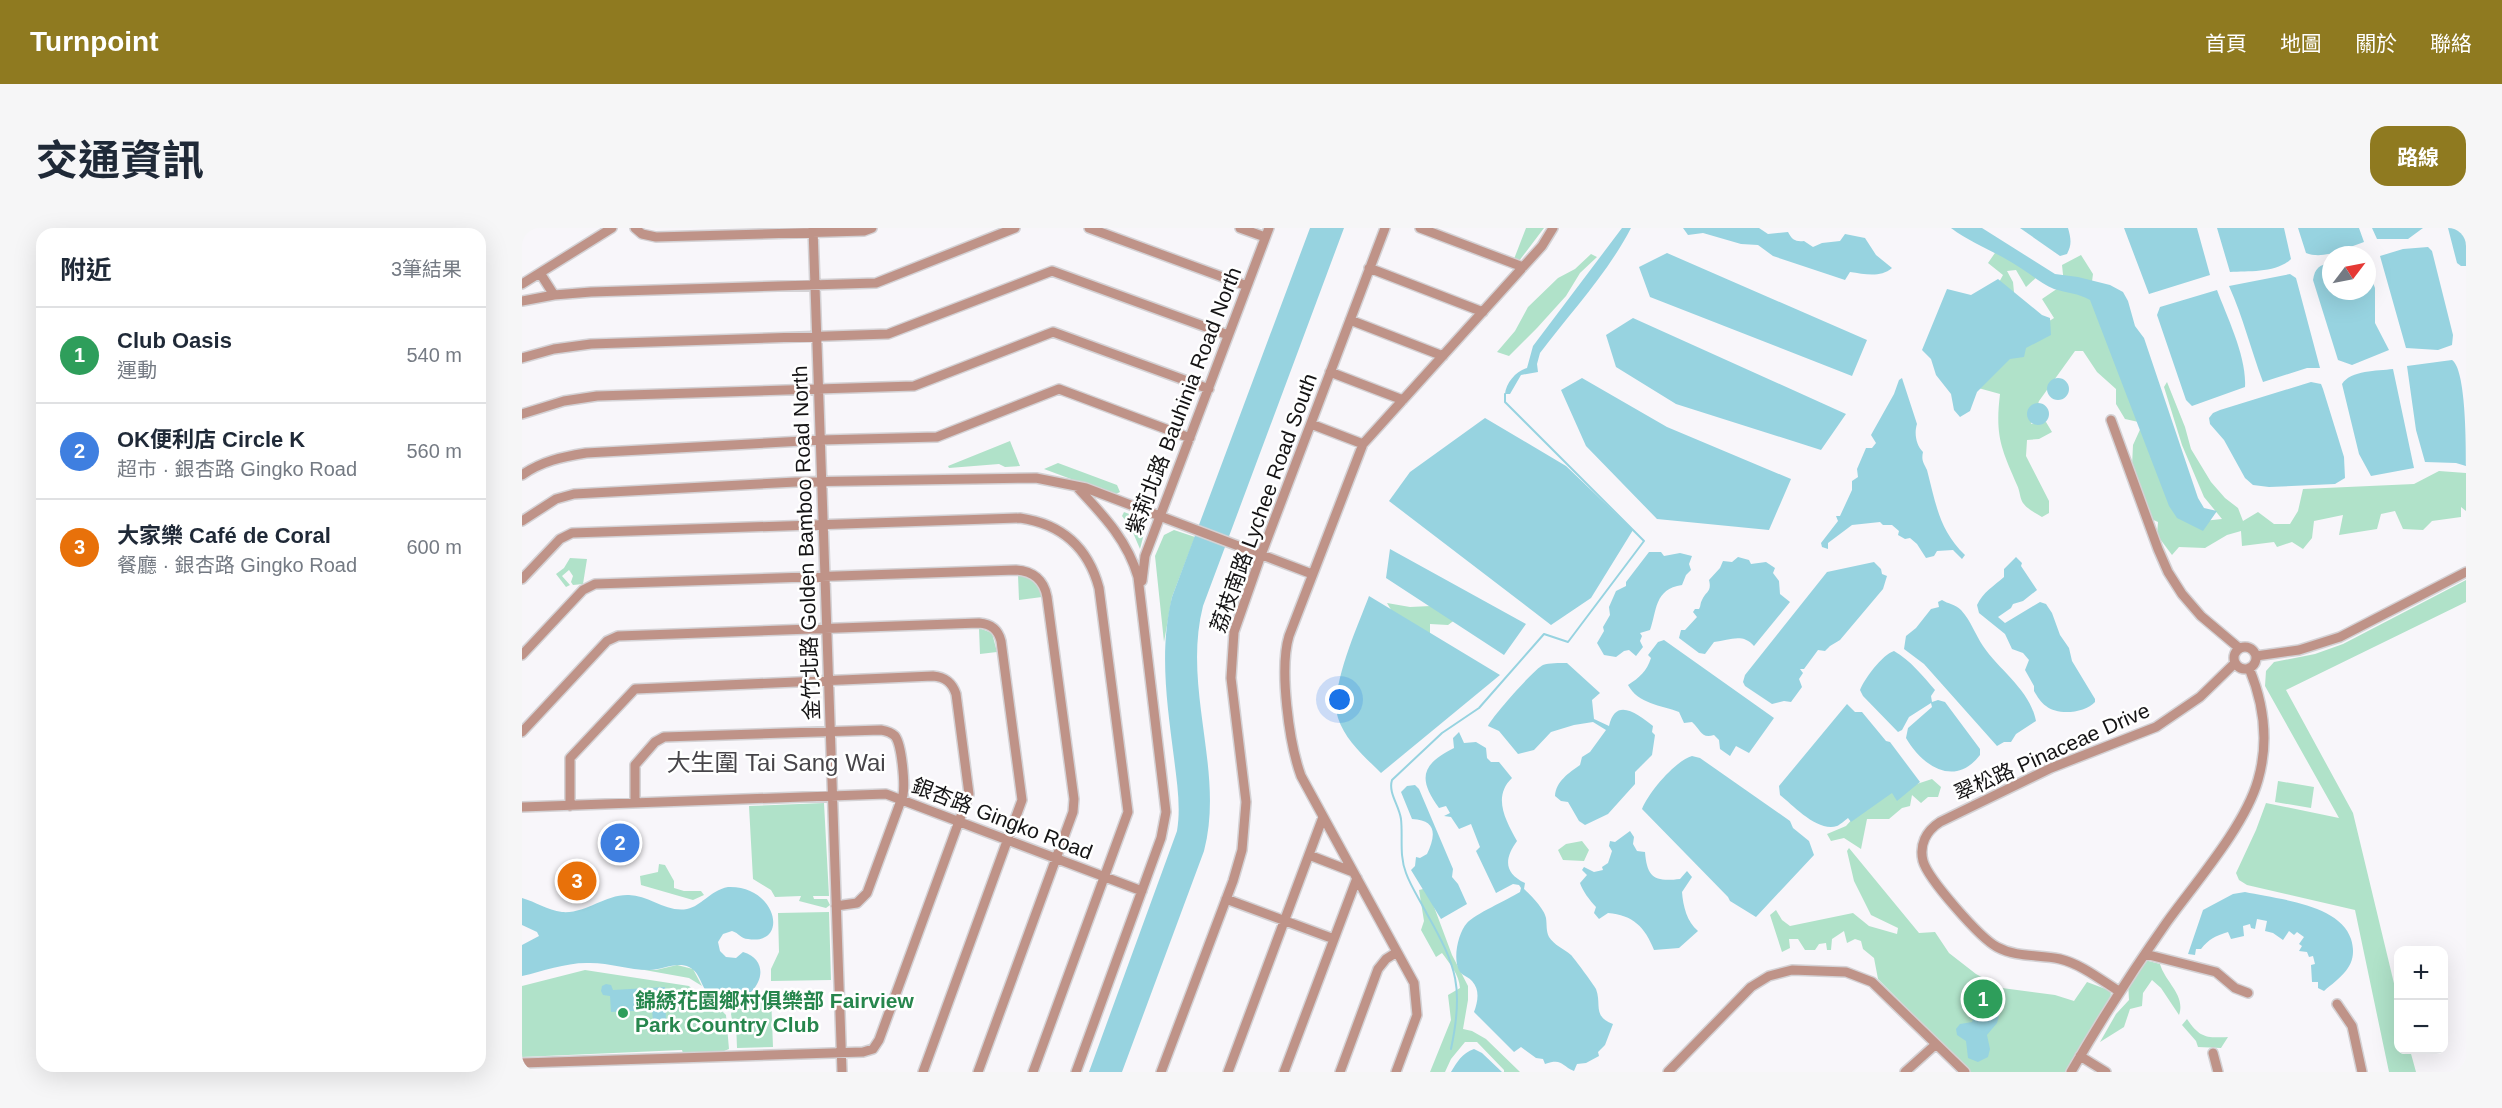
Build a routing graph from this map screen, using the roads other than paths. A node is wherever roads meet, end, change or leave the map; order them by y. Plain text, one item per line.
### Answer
1 (612, 228) edge
2 (635, 228) edge
3 (872, 228) edge
4 (1016, 228) edge
5 (1089, 228) edge
6 (1240, 228) edge
7 (1384, 228) edge
8 (1420, 228) edge
9 (1553, 228) edge
10 (814, 230) edge
11 (1267, 233) edge
12 (1523, 267) junction
13 (1370, 268) junction
14 (540, 273) junction
15 (522, 284) edge
16 (815, 286) junction
17 (1247, 286) junction
18 (554, 295) junction
19 (522, 302) edge
20 (1483, 312) junction
21 (1350, 320) junction
22 (1228, 335) junction
23 (817, 336) junction
24 (1443, 356) junction
25 (522, 358) edge
26 (1330, 372) junction
27 (1209, 388) junction
28 (819, 390) junction
29 (1403, 399) junction
30 (522, 414) edge
31 (2111, 420) dead end
32 (1311, 424) junction
33 (1190, 438) junction
34 (820, 440) junction
35 (1363, 444) junction
36 (522, 475) edge
37 (822, 483) junction
38 (1076, 485) junction
39 (1161, 517) junction
40 (522, 520) edge
41 (824, 524) junction
42 (1261, 555) junction
43 (2466, 572) edge
44 (1312, 574) junction
45 (825, 575) junction
46 (522, 579) edge
47 (1141, 589) junction
48 (827, 627) junction
49 (2239, 648) junction
50 (522, 655) edge
51 (2256, 656) junction
52 (2235, 663) junction
53 (2249, 668) junction
54 (829, 680) junction
55 (831, 731) junction
56 (522, 732) edge
57 (833, 796) junction
58 (901, 800) junction
59 (635, 803) junction
60 (570, 806) junction
61 (522, 807) edge
62 (1323, 817) junction
63 (959, 822) junction
64 (1007, 840) junction
65 (1309, 855) junction
66 (1056, 859) junction
67 (1355, 875) junction
68 (1104, 877) junction
69 (1142, 891) junction
70 (1226, 898) junction
71 (836, 906) junction
72 (1285, 921) junction
73 (1334, 939) junction
74 (1397, 952) junction
75 (2145, 954) junction
76 (2120, 992) junction
77 (2248, 993) dead end
78 (2337, 1004) dead end
79 (1935, 1045) junction
80 (841, 1053) junction
81 (2213, 1053) dead end
82 (2080, 1056) junction
83 (522, 1063) edge
84 (842, 1072) edge
85 (923, 1072) edge
86 (978, 1072) edge
87 (1034, 1072) edge
88 (1076, 1072) edge
89 (1161, 1072) edge
90 (1228, 1072) edge
91 (1284, 1072) edge
92 (1340, 1072) edge
93 (1395, 1072) edge
94 (1668, 1072) edge
95 (1905, 1072) edge
96 (1965, 1072) edge
97 (2071, 1072) edge
98 (2106, 1072) edge
99 (2218, 1072) edge
100 (2362, 1072) edge

1 - 14 street
2 - 10 street
3 - 10 street
4 - 16 street
5 - 17 street
6 - 11 street
7 - 13 street, 荔枝南路 Lychee Road South
8 - 12 street
9 - 12 street
10 - 16 street, 金竹北路 Golden Bamboo Road North
11 - 17 street, 紫荊北路 Bauhinia Road North
12 - 20 street
13 - 20 street
13 - 21 street, 荔枝南路 Lychee Road South
14 - 15 street
14 - 18 street
16 - 18 street
16 - 23 street, 金竹北路 Golden Bamboo Road North
17 - 22 street, 紫荊北路 Bauhinia Road North
18 - 19 street
20 - 24 street
21 - 24 street
21 - 26 street, 荔枝南路 Lychee Road South
22 - 23 street
22 - 27 street, 紫荊北路 Bauhinia Road North
23 - 25 street
23 - 28 street, 金竹北路 Golden Bamboo Road North
24 - 29 street
26 - 29 street
26 - 32 street, 荔枝南路 Lychee Road South
27 - 28 street
27 - 33 street, 紫荊北路 Bauhinia Road North
28 - 30 street
28 - 34 street, 金竹北路 Golden Bamboo Road North
29 - 35 street
31 - 49 street
32 - 35 street
32 - 42 street, 荔枝南路 Lychee Road South
33 - 34 street
33 - 39 street, 紫荊北路 Bauhinia Road North
34 - 36 street
34 - 37 street, 金竹北路 Golden Bamboo Road North
35 - 44 street
37 - 38 street
37 - 40 street
37 - 41 street, 金竹北路 Golden Bamboo Road North
38 - 39 street
38 - 47 street
39 - 42 street
39 - 47 street, 紫荊北路 Bauhinia Road North
41 - 45 street, 金竹北路 Golden Bamboo Road North
41 - 46 street
41 - 68 street
42 - 44 street
42 - 70 street, 荔枝南路 Lychee Road South
43 - 51 street
44 - 62 street
45 - 48 street, 金竹北路 Golden Bamboo Road North
45 - 50 street
45 - 66 street
47 - 69 street
48 - 54 street, 金竹北路 Golden Bamboo Road North
48 - 56 street
48 - 64 street
49 - 51 street
49 - 52 street
51 - 53 street
52 - 53 street
52 - 76 street, 翠松路 Pinaceae Drive
53 - 75 street
54 - 55 street, 金竹北路 Golden Bamboo Road North
54 - 60 street
54 - 63 street
55 - 57 street, 金竹北路 Golden Bamboo Road North
55 - 58 street
55 - 59 street
57 - 58 street, 銀杏路 Gingko Road
57 - 59 street, 銀杏路 Gingko Road
57 - 71 street, 金竹北路 Golden Bamboo Road North
58 - 63 street, 銀杏路 Gingko Road
58 - 71 street
59 - 60 street, 銀杏路 Gingko Road
60 - 61 street, 銀杏路 Gingko Road
62 - 65 street
62 - 67 street
63 - 64 street, 銀杏路 Gingko Road
63 - 80 street
64 - 66 street, 銀杏路 Gingko Road
64 - 85 street
65 - 67 street
65 - 72 street
66 - 68 street, 銀杏路 Gingko Road
66 - 86 street
67 - 73 street
67 - 74 street
68 - 69 street, 銀杏路 Gingko Road
68 - 87 street
69 - 88 street
70 - 72 street
70 - 89 street, 荔枝南路 Lychee Road South
71 - 80 street, 金竹北路 Golden Bamboo Road North
72 - 73 street
72 - 90 street
73 - 91 street
74 - 92 street
74 - 93 street
75 - 76 street
75 - 77 street
76 - 82 street
78 - 100 street
79 - 94 street
79 - 95 street
79 - 96 street
80 - 83 street
80 - 84 street, 金竹北路 Golden Bamboo Road North
81 - 99 street
82 - 97 street
82 - 98 street

